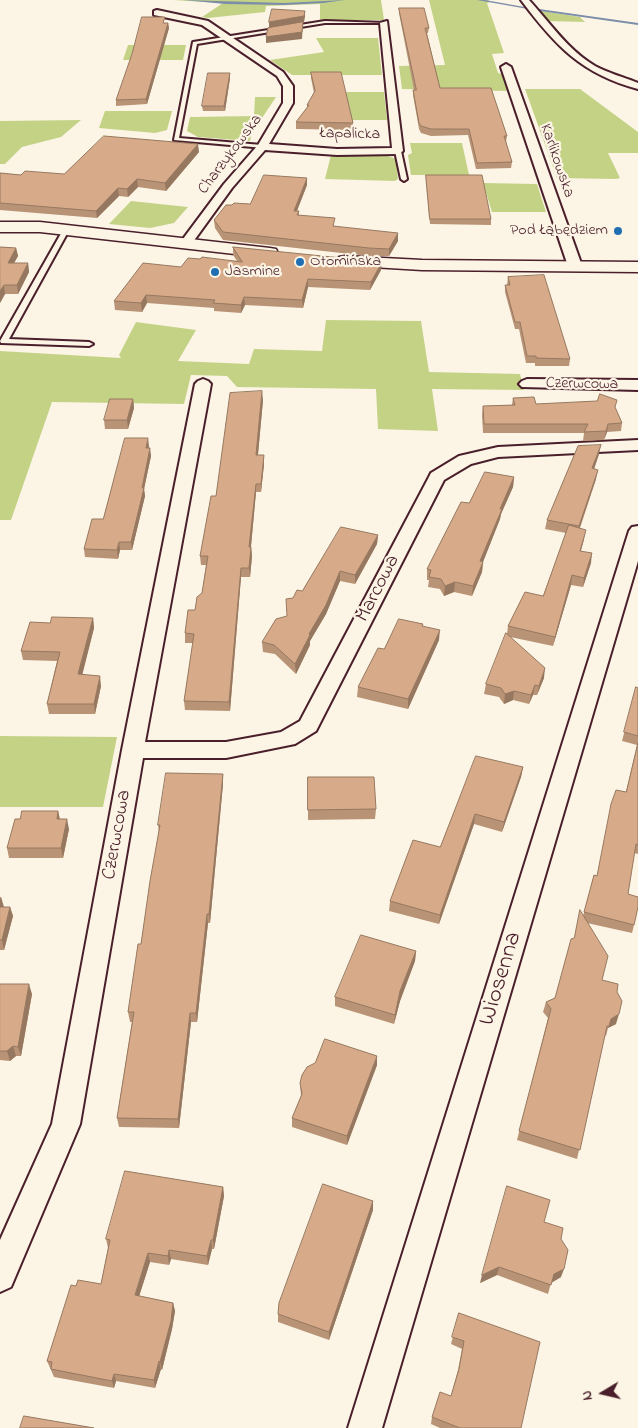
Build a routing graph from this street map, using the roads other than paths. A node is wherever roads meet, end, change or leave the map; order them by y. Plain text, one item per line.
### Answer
1 (525, 0) edge
2 (157, 13) dead end
3 (384, 23) joint
4 (224, 38) junction
5 (506, 66) dead end
6 (638, 86) edge
7 (262, 147) junction
8 (398, 151) junction
9 (404, 179) dead end
10 (0, 227) edge
11 (66, 230) junction
12 (186, 243) junction
13 (286, 255) edge
14 (333, 260) edge
15 (575, 266) junction
16 (638, 267) edge
17 (89, 344) dead end
18 (203, 384) dead end
19 (527, 384) dead end
20 (638, 386) edge
21 (638, 445) edge
22 (638, 530) edge
23 (134, 750) junction
24 (0, 1276) edge
25 (365, 1428) edge

1 - 6 street
2 - 4 street, Charzykowska
3 - 4 lane
3 - 8 street, Łapalicka
4 - 7 street, Charzykowska
4 - 7 lane
5 - 15 street, Karlikowska
7 - 8 street, Łapalicka
7 - 12 street, Charzykowska
8 - 9 lane
10 - 11 street
11 - 12 street
11 - 17 lane
12 - 13 street
14 - 15 street
15 - 16 street
18 - 23 street, Czerwcowa
19 - 20 street, Czerwcowa
21 - 23 street, Marcowa
22 - 25 street, Wiosenna
23 - 24 street, Czerwcowa

